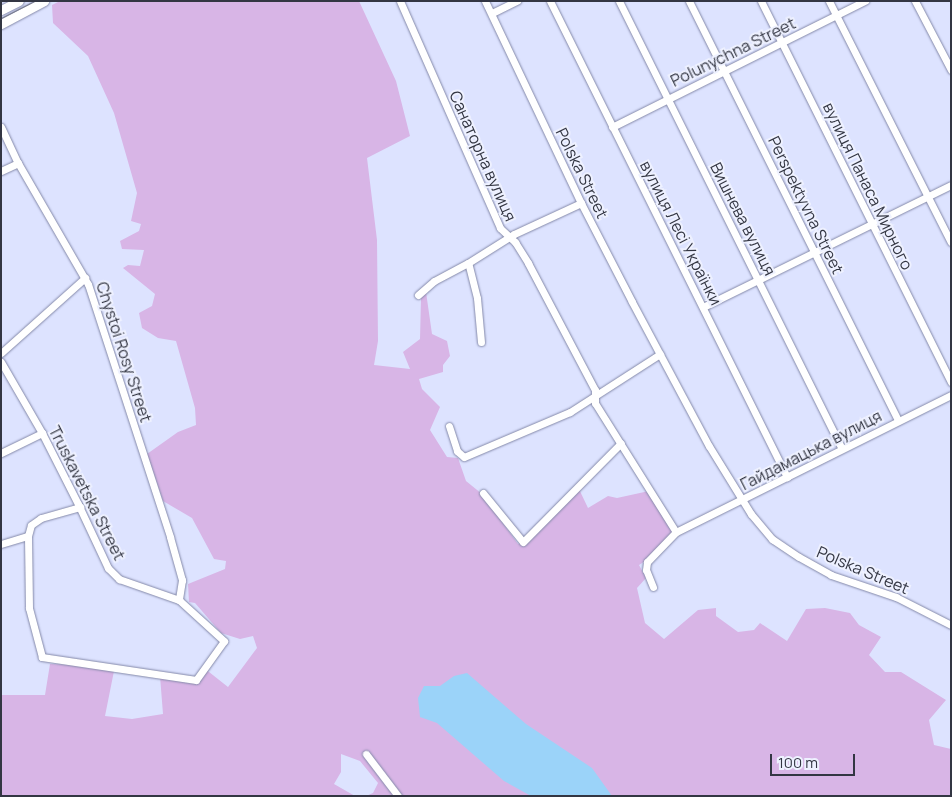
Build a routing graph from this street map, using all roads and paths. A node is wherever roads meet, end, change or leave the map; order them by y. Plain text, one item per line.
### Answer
1 (19, 1) edge
2 (44, 1) edge
3 (400, 1) edge
4 (485, 1) edge
5 (517, 1) edge
6 (550, 1) edge
7 (619, 1) edge
8 (689, 1) edge
9 (762, 1) edge
10 (829, 1) edge
11 (865, 1) edge
12 (915, 1) edge
13 (1, 10) edge
14 (492, 14) junction
15 (836, 16) junction
16 (1, 24) edge
17 (782, 42) junction
18 (951, 70) edge
19 (724, 71) junction
20 (667, 99) junction
21 (1, 127) edge
22 (612, 127) junction
23 (18, 163) junction
24 (1, 171) edge
25 (951, 185) edge
26 (928, 197) junction
27 (581, 203) junction
28 (872, 223) junction
29 (509, 239) junction
30 (951, 242) edge
31 (814, 252) junction
32 (468, 263) junction
33 (85, 278) junction
34 (759, 280) junction
35 (418, 295) dead end
36 (703, 307) junction
37 (481, 342) dead end
38 (1, 353) edge
39 (660, 354) junction
40 (2, 366) edge
41 (951, 382) edge
42 (951, 395) edge
43 (593, 397) junction
44 (898, 421) junction
45 (449, 426) dead end
46 (42, 434) junction
47 (621, 444) junction
48 (842, 449) junction
49 (1, 453) edge
50 (787, 477) junction
51 (483, 493) dead end
52 (741, 501) junction
53 (80, 507) junction
54 (680, 531) junction
55 (28, 536) junction
56 (1, 544) edge
57 (653, 586) dead end
58 (179, 600) junction
59 (951, 626) edge
60 (366, 754) dead end
61 (398, 796) edge

1 - 13 main road
2 - 16 main road
3 - 29 street, Санаторна вулиця
4 - 14 street, Polska Street
5 - 14 street
6 - 22 street, вулиця Лесі Українки
7 - 20 street, Вишнева вулиця
8 - 19 street, Perspektyvna Street
9 - 17 street, вулиця Панаса Мирного
10 - 15 street
11 - 15 street, Polunychna Street
12 - 18 street
14 - 27 street, Polska Street
15 - 17 street, Polunychna Street
15 - 26 street
17 - 19 street, Polunychna Street
17 - 28 street, вулиця Панаса Мирного
19 - 20 street, Polunychna Street
19 - 31 street, Perspektyvna Street
20 - 22 street, Polunychna Street
20 - 34 street, Вишнева вулиця
21 - 23 street, Chystoi Rosy Street
22 - 36 street, вулиця Лесі Українки
23 - 24 street
23 - 33 street, Chystoi Rosy Street
25 - 26 street
26 - 28 street
26 - 30 street
27 - 29 street
27 - 39 street, Polska Street
28 - 31 street
28 - 41 street, вулиця Панаса Мирного
29 - 32 street
29 - 43 street, Санаторна вулиця
31 - 34 street
31 - 44 street, Perspektyvna Street
32 - 35 street
32 - 37 street
33 - 38 street
33 - 58 street, Chystoi Rosy Street
34 - 36 street
34 - 48 street, Вишнева вулиця
36 - 50 street, вулиця Лесі Українки
39 - 43 street
39 - 52 street, Polska Street
40 - 46 street, Truskavetska Street
42 - 44 street, Гайдамацька вулиця
43 - 45 street
43 - 47 street, Санаторна вулиця
44 - 48 street, Гайдамацька вулиця
46 - 49 street
46 - 53 street, Truskavetska Street
47 - 51 street
47 - 54 street, Санаторна вулиця
48 - 50 street, Гайдамацька вулиця
50 - 52 street, Гайдамацька вулиця
52 - 54 street, Гайдамацька вулиця
52 - 59 street, Polska Street
53 - 55 street
53 - 58 street, Truskavetska Street
54 - 57 street, Гайдамацька вулиця
55 - 56 street
55 - 58 street, Truskavetska Street
60 - 61 street

